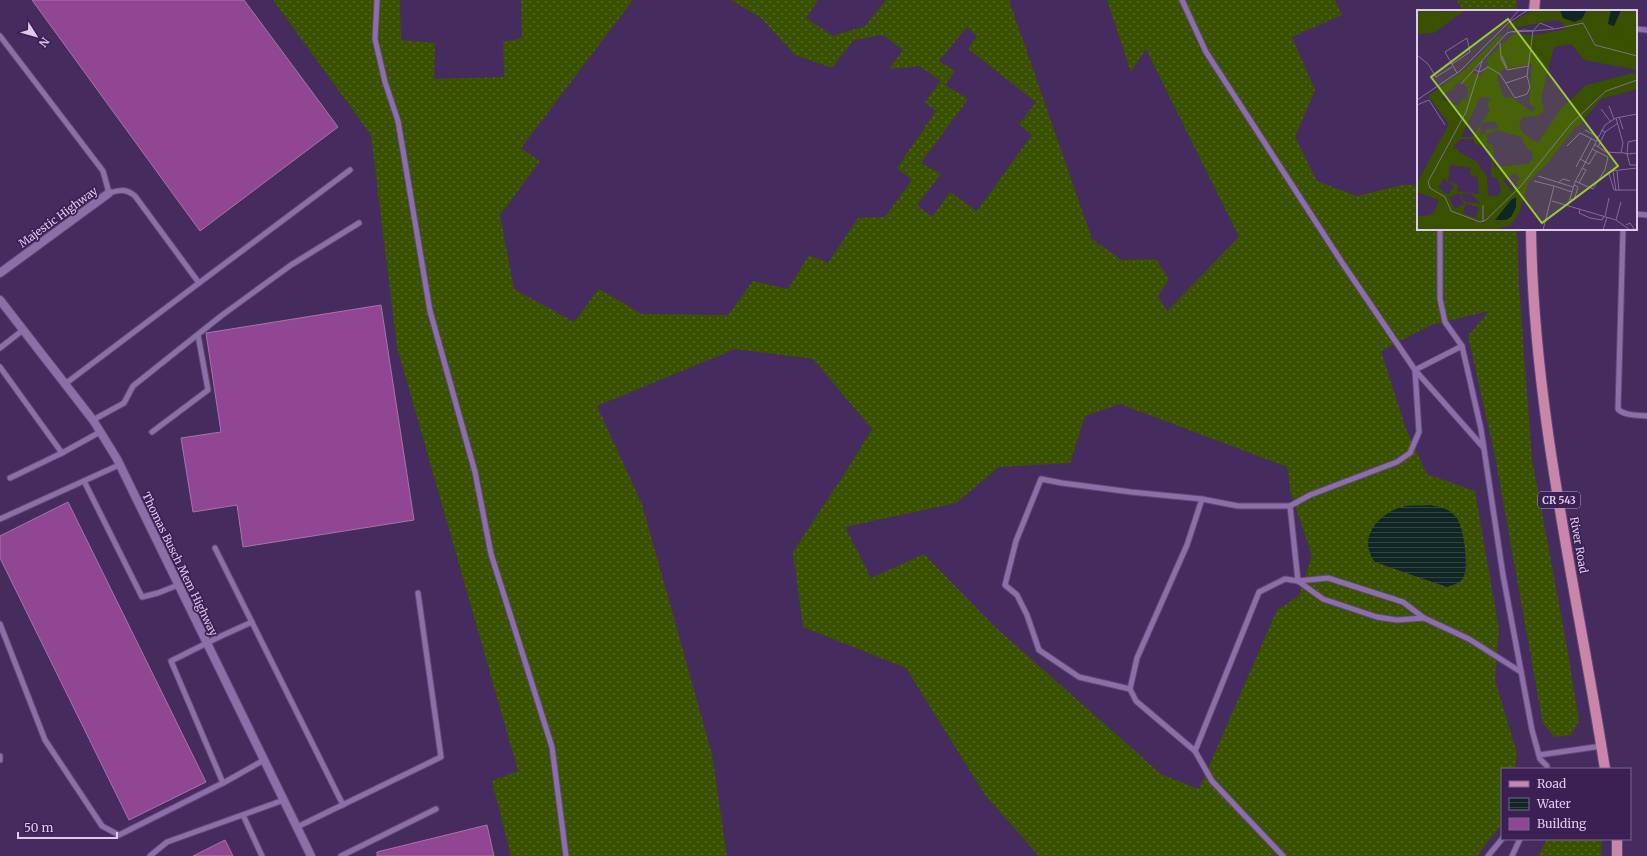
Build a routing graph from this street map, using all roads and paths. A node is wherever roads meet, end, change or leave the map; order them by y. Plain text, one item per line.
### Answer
1 (377, 0) edge
2 (1182, 0) edge
3 (1535, 0) edge
4 (1534, 10) edge
5 (1637, 29) edge
6 (1647, 30) edge
7 (0, 36) edge
8 (350, 170) dead end
9 (109, 193) junction
10 (1637, 214) edge
11 (1647, 215) edge
12 (358, 223) dead end
13 (1440, 230) edge
14 (1531, 230) edge
15 (1623, 230) edge
16 (0, 273) edge
17 (199, 283) junction
18 (0, 300) edge
19 (23, 330) junction
20 (198, 335) junction
21 (1462, 346) junction
22 (0, 348) edge
23 (0, 367) edge
24 (1415, 370) junction
25 (65, 384) junction
26 (1647, 416) edge
27 (92, 420) junction
28 (100, 432) junction
29 (152, 432) dead end
30 (1484, 448) junction
31 (62, 453) junction
32 (120, 464) junction
33 (10, 478) dead end
34 (84, 481) junction
35 (1202, 499) junction
36 (1290, 506) junction
37 (0, 519) edge
38 (215, 548) dead end
39 (1298, 581) junction
40 (178, 584) junction
41 (418, 593) dead end
42 (1424, 618) junction
43 (252, 622) junction
44 (0, 624) edge
45 (207, 644) junction
46 (1521, 672) junction
47 (1130, 689) junction
48 (1602, 746) junction
49 (1196, 751) junction
50 (1539, 755) junction
51 (0, 756) edge
52 (0, 760) edge
53 (264, 760) junction
54 (1547, 768) edge
55 (1605, 768) edge
56 (223, 783) junction
57 (284, 800) junction
58 (343, 805) junction
59 (436, 809) dead end
60 (243, 815) junction
61 (297, 827) junction
62 (1501, 840) edge
63 (1520, 840) edge
64 (1617, 840) edge
65 (1617, 840) edge
66 (150, 856) edge
67 (262, 856) edge
68 (311, 856) edge
69 (342, 856) edge
70 (566, 856) edge
71 (1283, 856) edge
72 (1488, 856) edge
73 (1512, 856) edge
74 (1617, 856) edge
75 (1621, 856) edge

1 - 70 lane
2 - 24 lane
3 - 4 main road
5 - 6 lane
7 - 9 lane
8 - 17 lane
9 - 16 street, Majestic Highway
9 - 17 lane
10 - 11 lane
12 - 20 lane
13 - 21 lane
14 - 48 main road, River Road / CR 543
15 - 26 lane
17 - 25 lane
18 - 19 street, Thomas Busch Mem Highway
19 - 22 lane
19 - 25 street, Thomas Busch Mem Highway
20 - 27 lane
20 - 29 lane
21 - 24 lane
21 - 30 lane
23 - 31 lane
24 - 30 lane
24 - 36 lane
25 - 27 street, Thomas Busch Mem Highway
27 - 28 street, Thomas Busch Mem Highway
28 - 31 lane
28 - 32 street, Thomas Busch Mem Highway
30 - 46 lane
31 - 33 lane
32 - 34 lane
32 - 40 street, Thomas Busch Mem Highway
34 - 37 lane
34 - 40 lane
35 - 36 lane
35 - 47 lane
35 - 47 lane
36 - 39 lane
38 - 43 lane
39 - 42 lane
39 - 42 lane
39 - 49 lane
40 - 45 street, Thomas Busch Mem Highway
41 - 58 lane
42 - 46 lane
43 - 45 lane
43 - 58 lane
44 - 56 lane
45 - 53 street, Thomas Busch Mem Highway
45 - 56 lane
46 - 50 lane
47 - 49 lane
48 - 50 lane
48 - 55 main road, River Road / CR 543
49 - 71 lane
50 - 54 lane
51 - 52 lane
53 - 56 lane
53 - 57 street, Thomas Busch Mem Highway
57 - 60 lane
57 - 61 street, Thomas Busch Mem Highway
58 - 61 lane
59 - 69 lane
60 - 66 lane
60 - 67 lane
61 - 68 street, Thomas Busch Mem Highway
62 - 72 lane
63 - 73 lane
64 - 74 main road
65 - 75 lane

